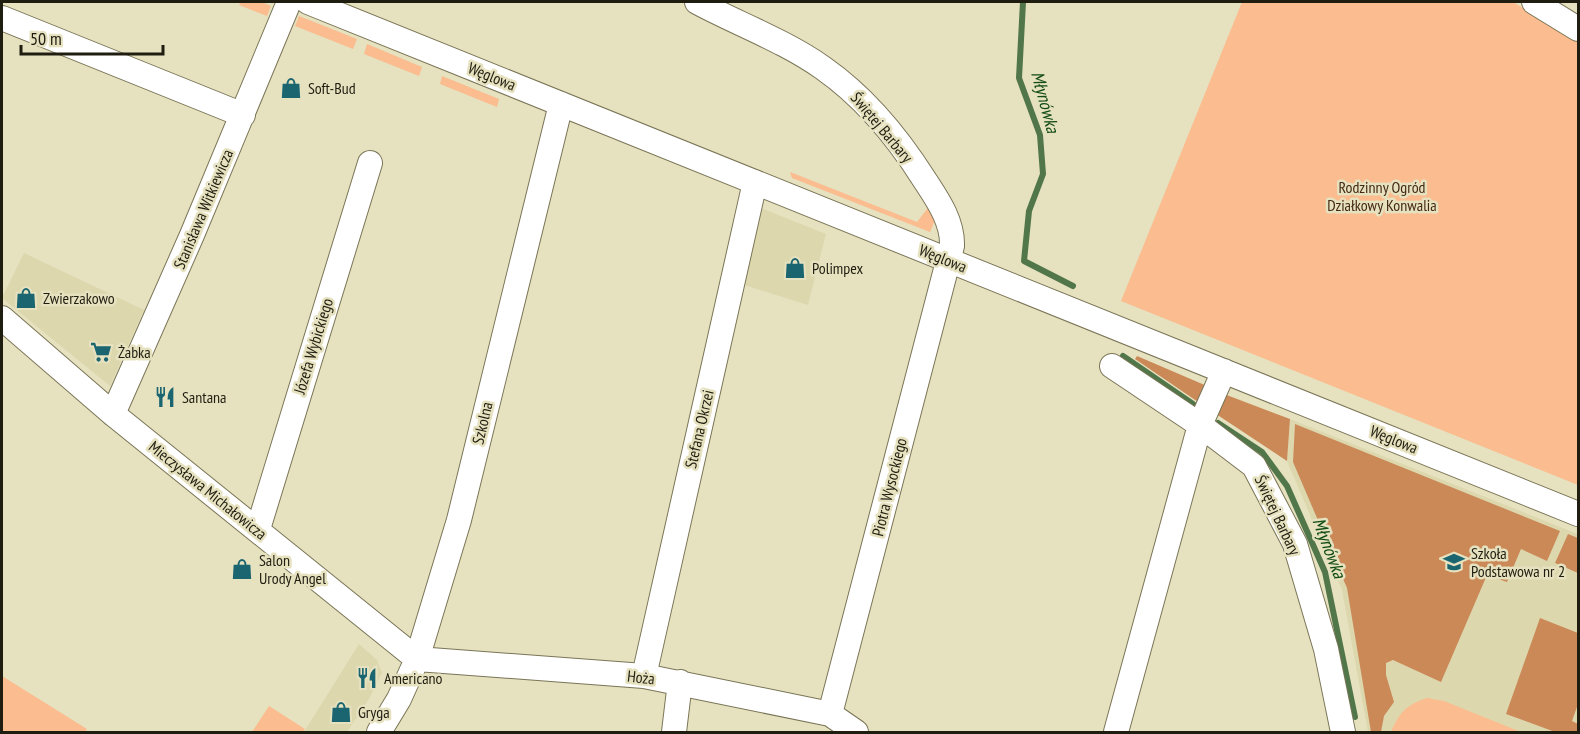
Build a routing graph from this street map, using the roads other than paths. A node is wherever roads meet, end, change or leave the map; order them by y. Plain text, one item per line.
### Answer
1 (289, 2) edge
2 (308, 2) edge
3 (697, 2) edge
4 (1534, 2) edge
5 (2, 18) edge
6 (1578, 29) edge
7 (561, 104) junction
8 (243, 115) junction
9 (369, 163) dead end
10 (755, 182) junction
11 (948, 260) junction
12 (2, 318) edge
13 (1112, 366) dead end
14 (1224, 371) junction
15 (113, 414) junction
16 (1200, 425) junction
17 (1578, 514) edge
18 (258, 529) junction
19 (417, 659) junction
20 (644, 676) junction
21 (680, 682) junction
22 (830, 714) junction
23 (379, 732) edge
24 (674, 732) edge
25 (856, 732) edge
26 (1116, 732) edge
27 (1343, 732) edge

1 - 8 street, Stanisława Witkiewicza
2 - 7 street, Węglowa
3 - 11 street, Świętej Barbary
4 - 6 street
5 - 8 street
7 - 10 street, Węglowa
7 - 19 street, Szkolna
8 - 15 street, Stanisława Witkiewicza
9 - 18 street, Józefa Wybickiego
10 - 11 street, Węglowa
10 - 20 street, Stefana Okrzei
11 - 14 street, Węglowa
11 - 22 street, Piotra Wysockiego
12 - 15 street, Mieczysława Michałowicza
13 - 16 street, Świętej Barbary
14 - 16 street
14 - 17 street, Węglowa
15 - 18 street, Mieczysława Michałowicza
16 - 26 street
16 - 27 street, Świętej Barbary
18 - 19 street, Mieczysława Michałowicza
19 - 20 street, Hoża
19 - 23 street, Szkolna
20 - 21 street, Hoża
21 - 22 street, Hoża
21 - 24 street
22 - 25 street, Hoża

